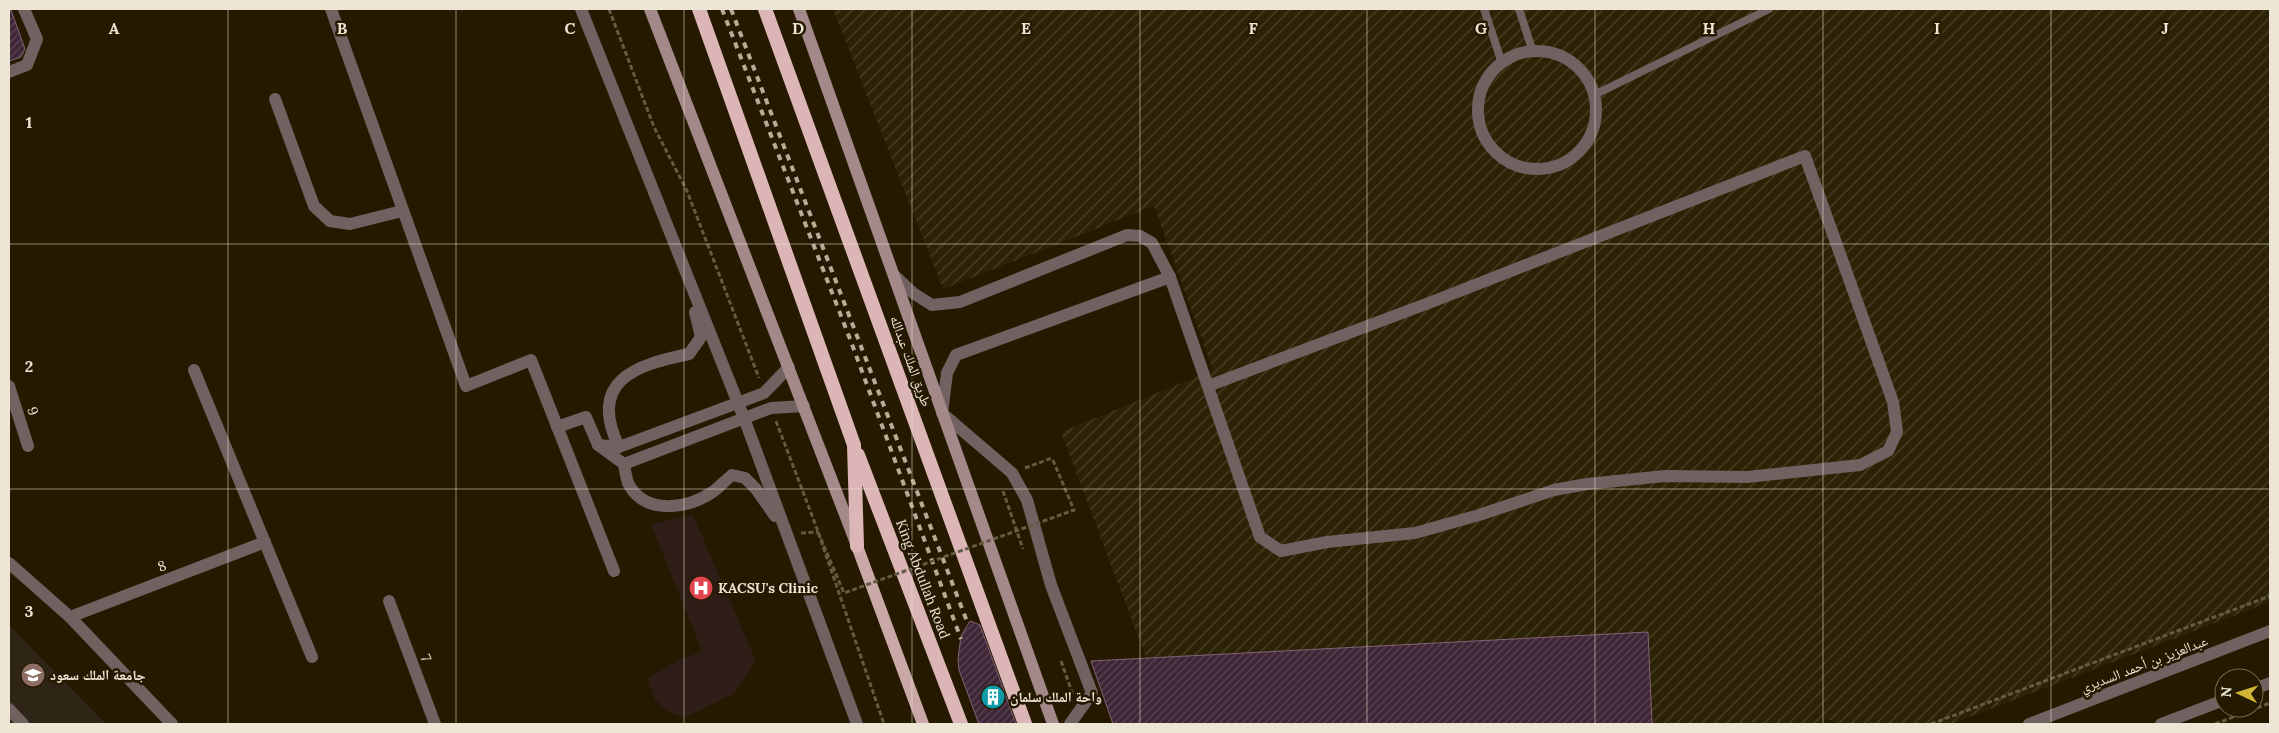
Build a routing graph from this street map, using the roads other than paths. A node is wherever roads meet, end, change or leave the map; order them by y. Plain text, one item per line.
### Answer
1 (24, 9) edge
2 (331, 9) edge
3 (581, 9) edge
4 (650, 9) edge
5 (699, 9) edge
6 (765, 9) edge
7 (799, 9) edge
8 (1484, 9) edge
9 (1519, 9) edge
10 (1769, 9) edge
11 (1533, 52) junction
12 (1502, 63) junction
13 (9, 72) edge
14 (1594, 95) junction
15 (275, 99) dead end
16 (402, 211) junction
17 (894, 276) junction
18 (688, 277) junction
19 (1170, 277) junction
20 (789, 367) junction
21 (194, 370) dead end
22 (9, 386) edge
23 (1208, 386) junction
24 (738, 402) junction
25 (804, 406) junction
26 (942, 414) junction
27 (744, 418) junction
28 (557, 427) junction
29 (598, 445) junction
30 (854, 445) junction
31 (28, 446) dead end
32 (619, 447) junction
33 (624, 464) junction
34 (787, 534) junction
35 (265, 542) junction
36 (857, 546) junction
37 (9, 563) edge
38 (614, 571) dead end
39 (389, 601) dead end
40 (70, 617) junction
41 (2270, 631) edge
42 (312, 657) dead end
43 (2214, 704) edge
44 (9, 709) edge
45 (23, 724) edge
46 (172, 724) edge
47 (435, 724) edge
48 (857, 724) edge
49 (923, 724) edge
50 (961, 724) edge
51 (1025, 724) edge
52 (1054, 724) edge
53 (1070, 724) edge
54 (2029, 724) edge
55 (2161, 724) edge

1 - 13 street
2 - 16 street
3 - 18 street
4 - 20 main road
5 - 30 highway
6 - 51 highway, طريق الملك عبدالله
7 - 17 main road
8 - 12 lane
9 - 11 lane
10 - 14 lane
11 - 12 street
11 - 14 street
12 - 14 street
15 - 16 street
16 - 28 street
17 - 19 street
17 - 26 main road
18 - 24 street
18 - 32 street
19 - 23 street
19 - 26 street
20 - 24 street
20 - 25 main road
21 - 35 street
22 - 31 street, 9
23 - 23 street
24 - 27 street
24 - 32 street
25 - 27 street
25 - 36 main road
26 - 52 main road
26 - 53 street
27 - 33 street
27 - 34 street
28 - 29 street
28 - 38 street
29 - 32 street
29 - 33 street
30 - 36 highway
30 - 50 highway, King Abdullah Road
33 - 34 street
34 - 48 street
35 - 40 street, 8
35 - 42 street
36 - 49 main road
37 - 40 street
39 - 47 street, 7
40 - 46 street
41 - 54 street, عبدالعزيز بن أحمد السديري
43 - 55 street
44 - 45 street

